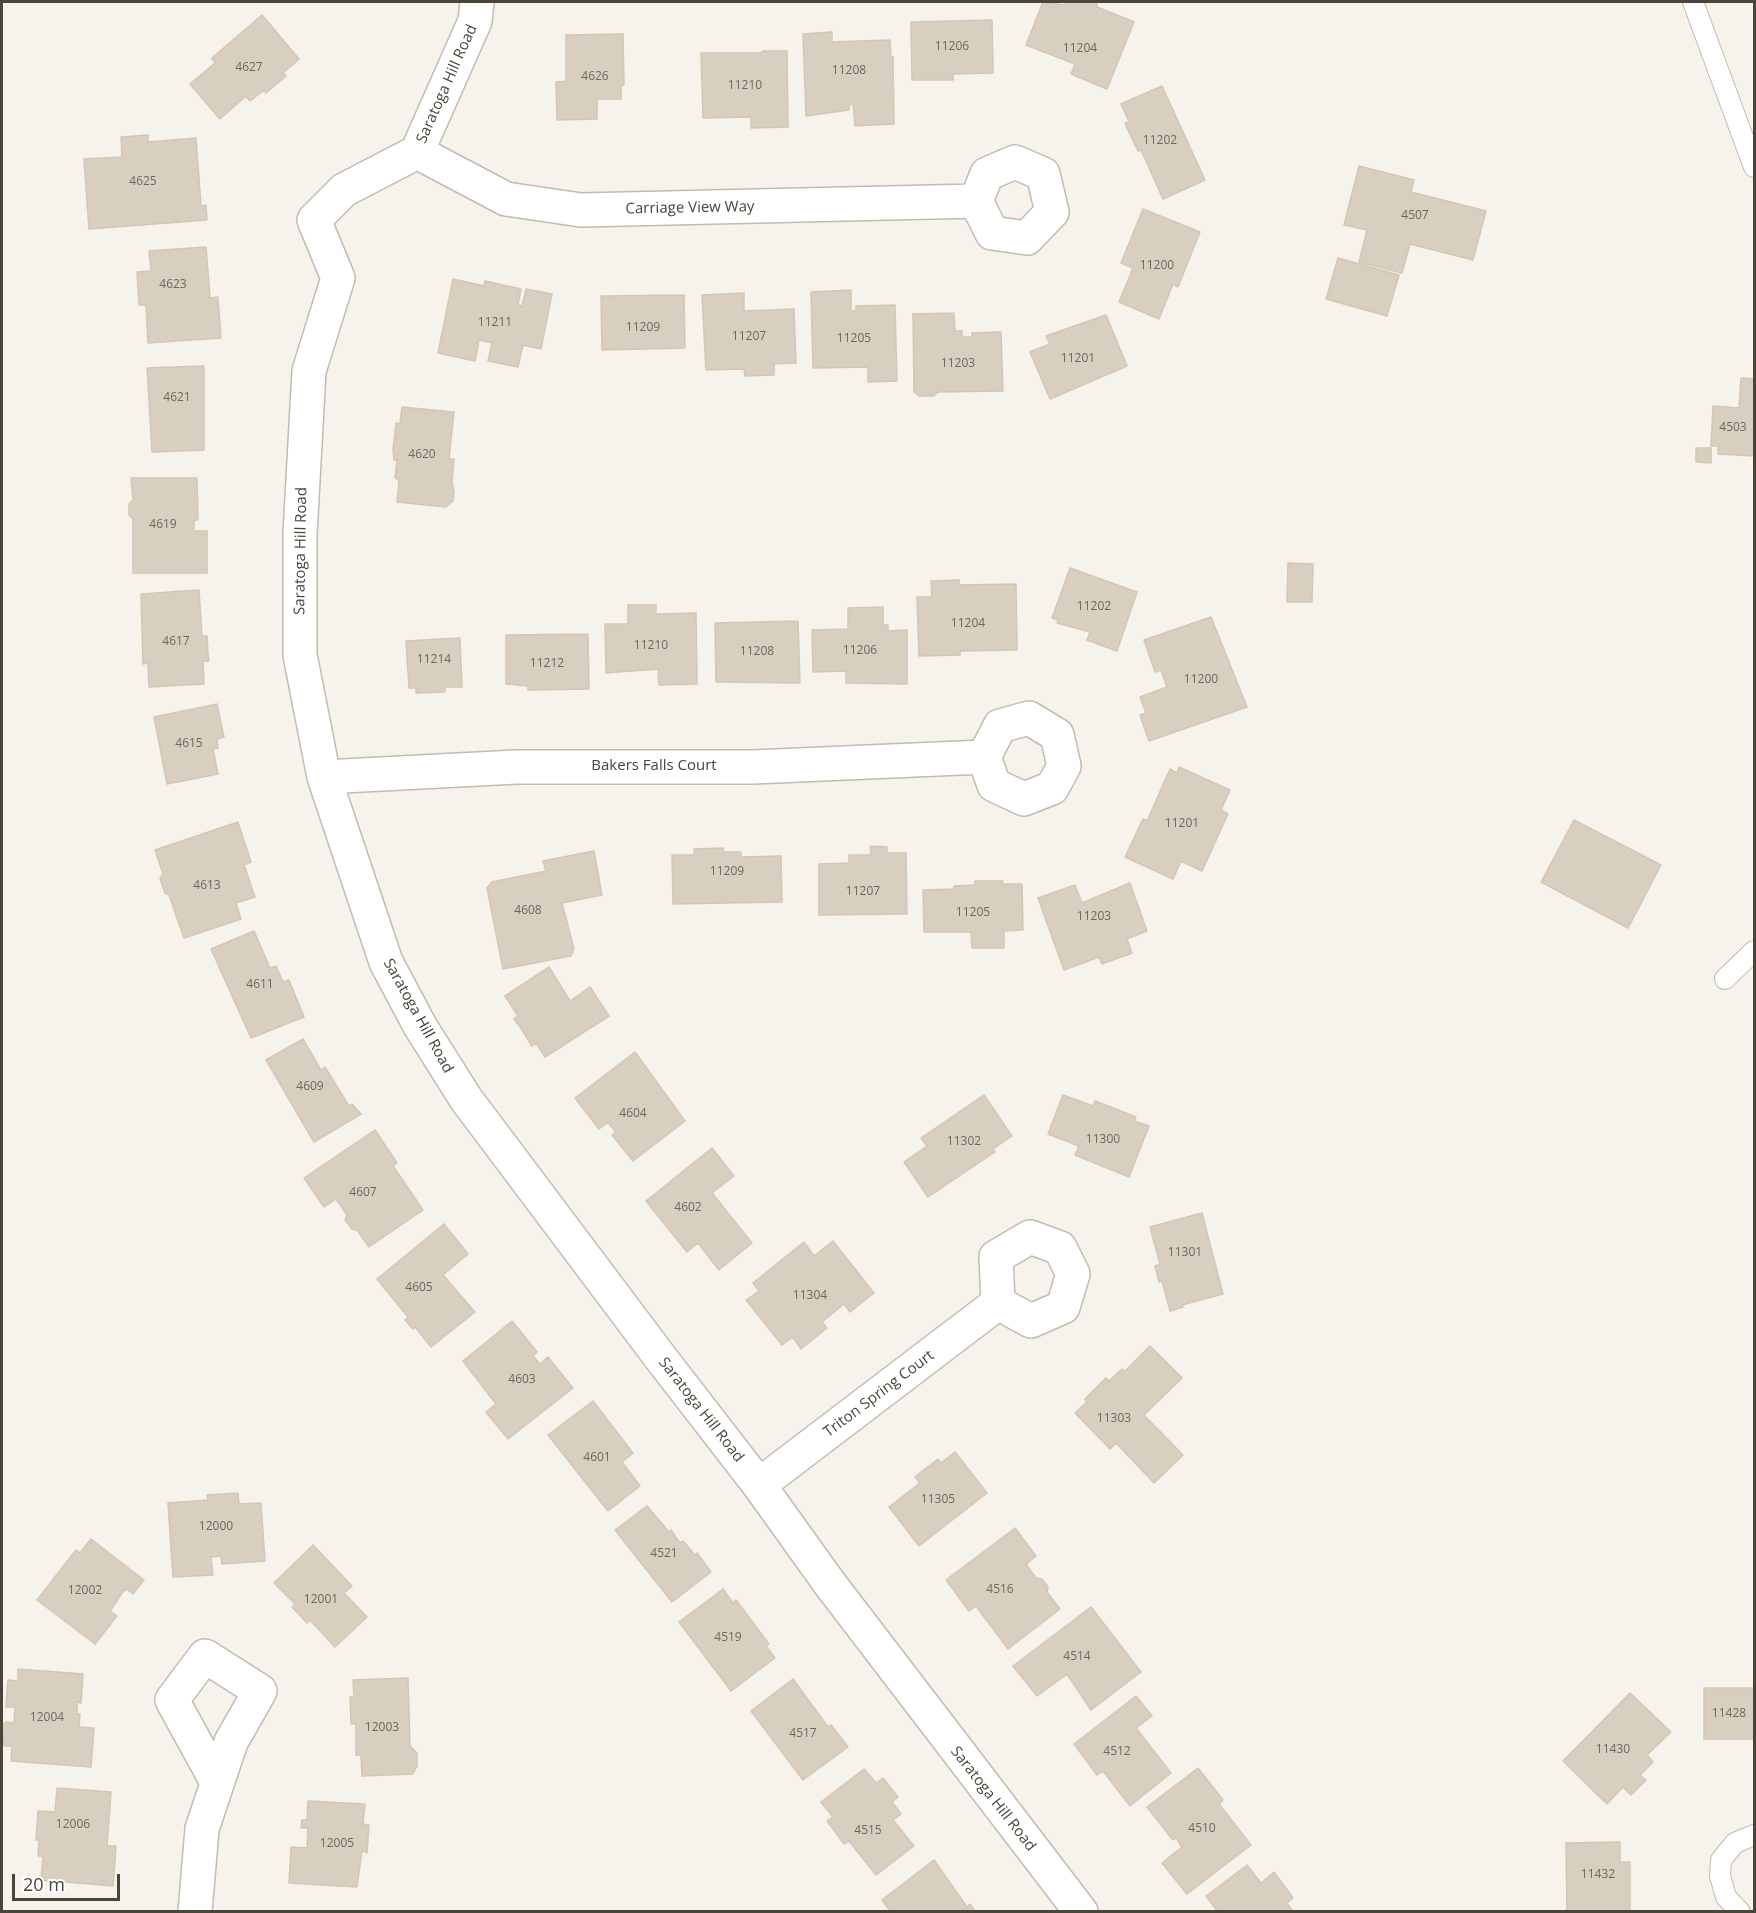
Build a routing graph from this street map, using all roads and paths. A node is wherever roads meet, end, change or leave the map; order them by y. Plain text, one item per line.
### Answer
1 (477, 2) edge
2 (1693, 2) edge
3 (417, 152) junction
4 (1755, 167) edge
5 (976, 201) dead end
6 (984, 757) dead end
7 (324, 777) junction
8 (1755, 951) edge
9 (1725, 979) dead end
10 (998, 1304) dead end
11 (759, 1485) junction
12 (217, 1782) dead end
13 (1755, 1835) edge
14 (195, 1911) edge
15 (1081, 1911) edge
16 (1740, 1911) edge

1 - 3 street, Saratoga Hill Road
2 - 4 lane
3 - 5 street, Carriage View Way
3 - 7 street, Saratoga Hill Road
6 - 7 street, Bakers Falls Court
7 - 11 street, Saratoga Hill Road
8 - 9 lane
10 - 11 street, Triton Spring Court
11 - 15 street, Saratoga Hill Road
12 - 14 street
13 - 16 lane

